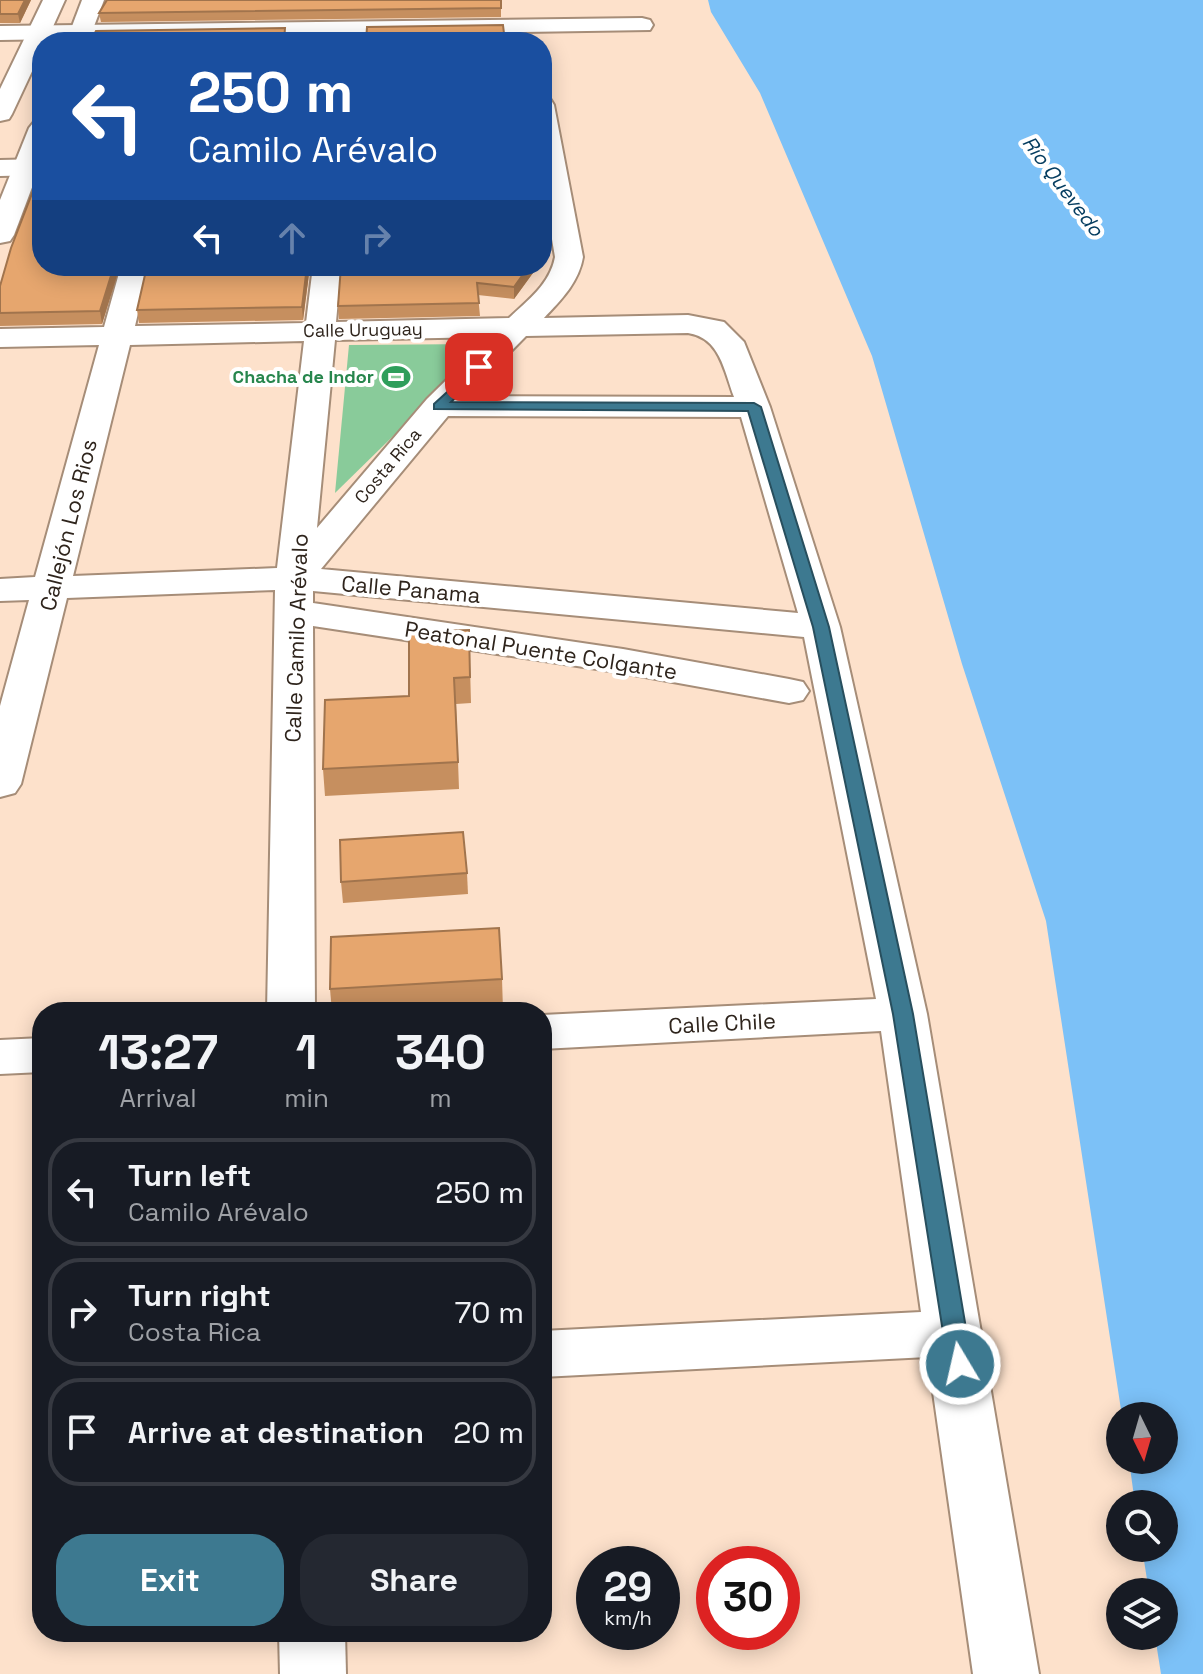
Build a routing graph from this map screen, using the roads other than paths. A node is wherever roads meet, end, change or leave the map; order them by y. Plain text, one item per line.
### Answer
1 (54, 0) edge
2 (93, 0) edge
3 (321, 0) edge
4 (522, 0) edge
5 (642, 25) dead end
6 (40, 32) edge
7 (81, 32) edge
8 (321, 32) edge
9 (526, 32) edge
10 (552, 32) edge
11 (0, 33) edge
12 (32, 33) edge
13 (32, 49) edge
14 (0, 114) edge
15 (32, 149) edge
16 (23, 167) edge
17 (552, 176) edge
18 (0, 235) edge
19 (132, 276) edge
20 (326, 276) edge
21 (519, 327) junction
22 (322, 330) junction
23 (116, 335) junction
24 (0, 338) edge
25 (439, 406) junction
26 (754, 407) junction
27 (52, 588) junction
28 (0, 590) edge
29 (293, 595) junction
30 (821, 627) junction
31 (789, 691) dead end
32 (0, 784) edge
33 (291, 1002) edge
34 (903, 1014) junction
35 (552, 1032) edge
36 (32, 1055) edge
37 (0, 1057) edge
38 (955, 1333) junction
39 (552, 1353) edge
40 (312, 1642) edge
41 (313, 1674) edge
42 (1006, 1674) edge

1 - 6 street
2 - 7 street
3 - 8 street
4 - 9 street
5 - 10 street
11 - 12 street
13 - 14 street
15 - 16 street
16 - 18 street
17 - 21 street, Costa Rica
19 - 23 street, Callejón Los Rios
20 - 22 street, Calle Camilo Arévalo
21 - 22 street, Calle Uruguay
21 - 25 street, Costa Rica
21 - 26 street, Calle Uruguay
22 - 23 street, Calle Uruguay
22 - 29 street, Calle Camilo Arévalo
23 - 24 street, Calle Uruguay
23 - 27 street, Callejón Los Rios
25 - 26 street
25 - 29 street, Costa Rica
26 - 30 street
27 - 28 street, Calle Panama
27 - 29 street, Calle Panama
27 - 32 street, Callejón Los Rios
29 - 30 street, Calle Panama
29 - 31 street, Peatonal Puente Colgante
29 - 33 street, Calle Camilo Arévalo
30 - 34 street
34 - 35 street, Calle Chile
34 - 38 street
36 - 37 street
38 - 39 street
38 - 42 street
40 - 41 street

